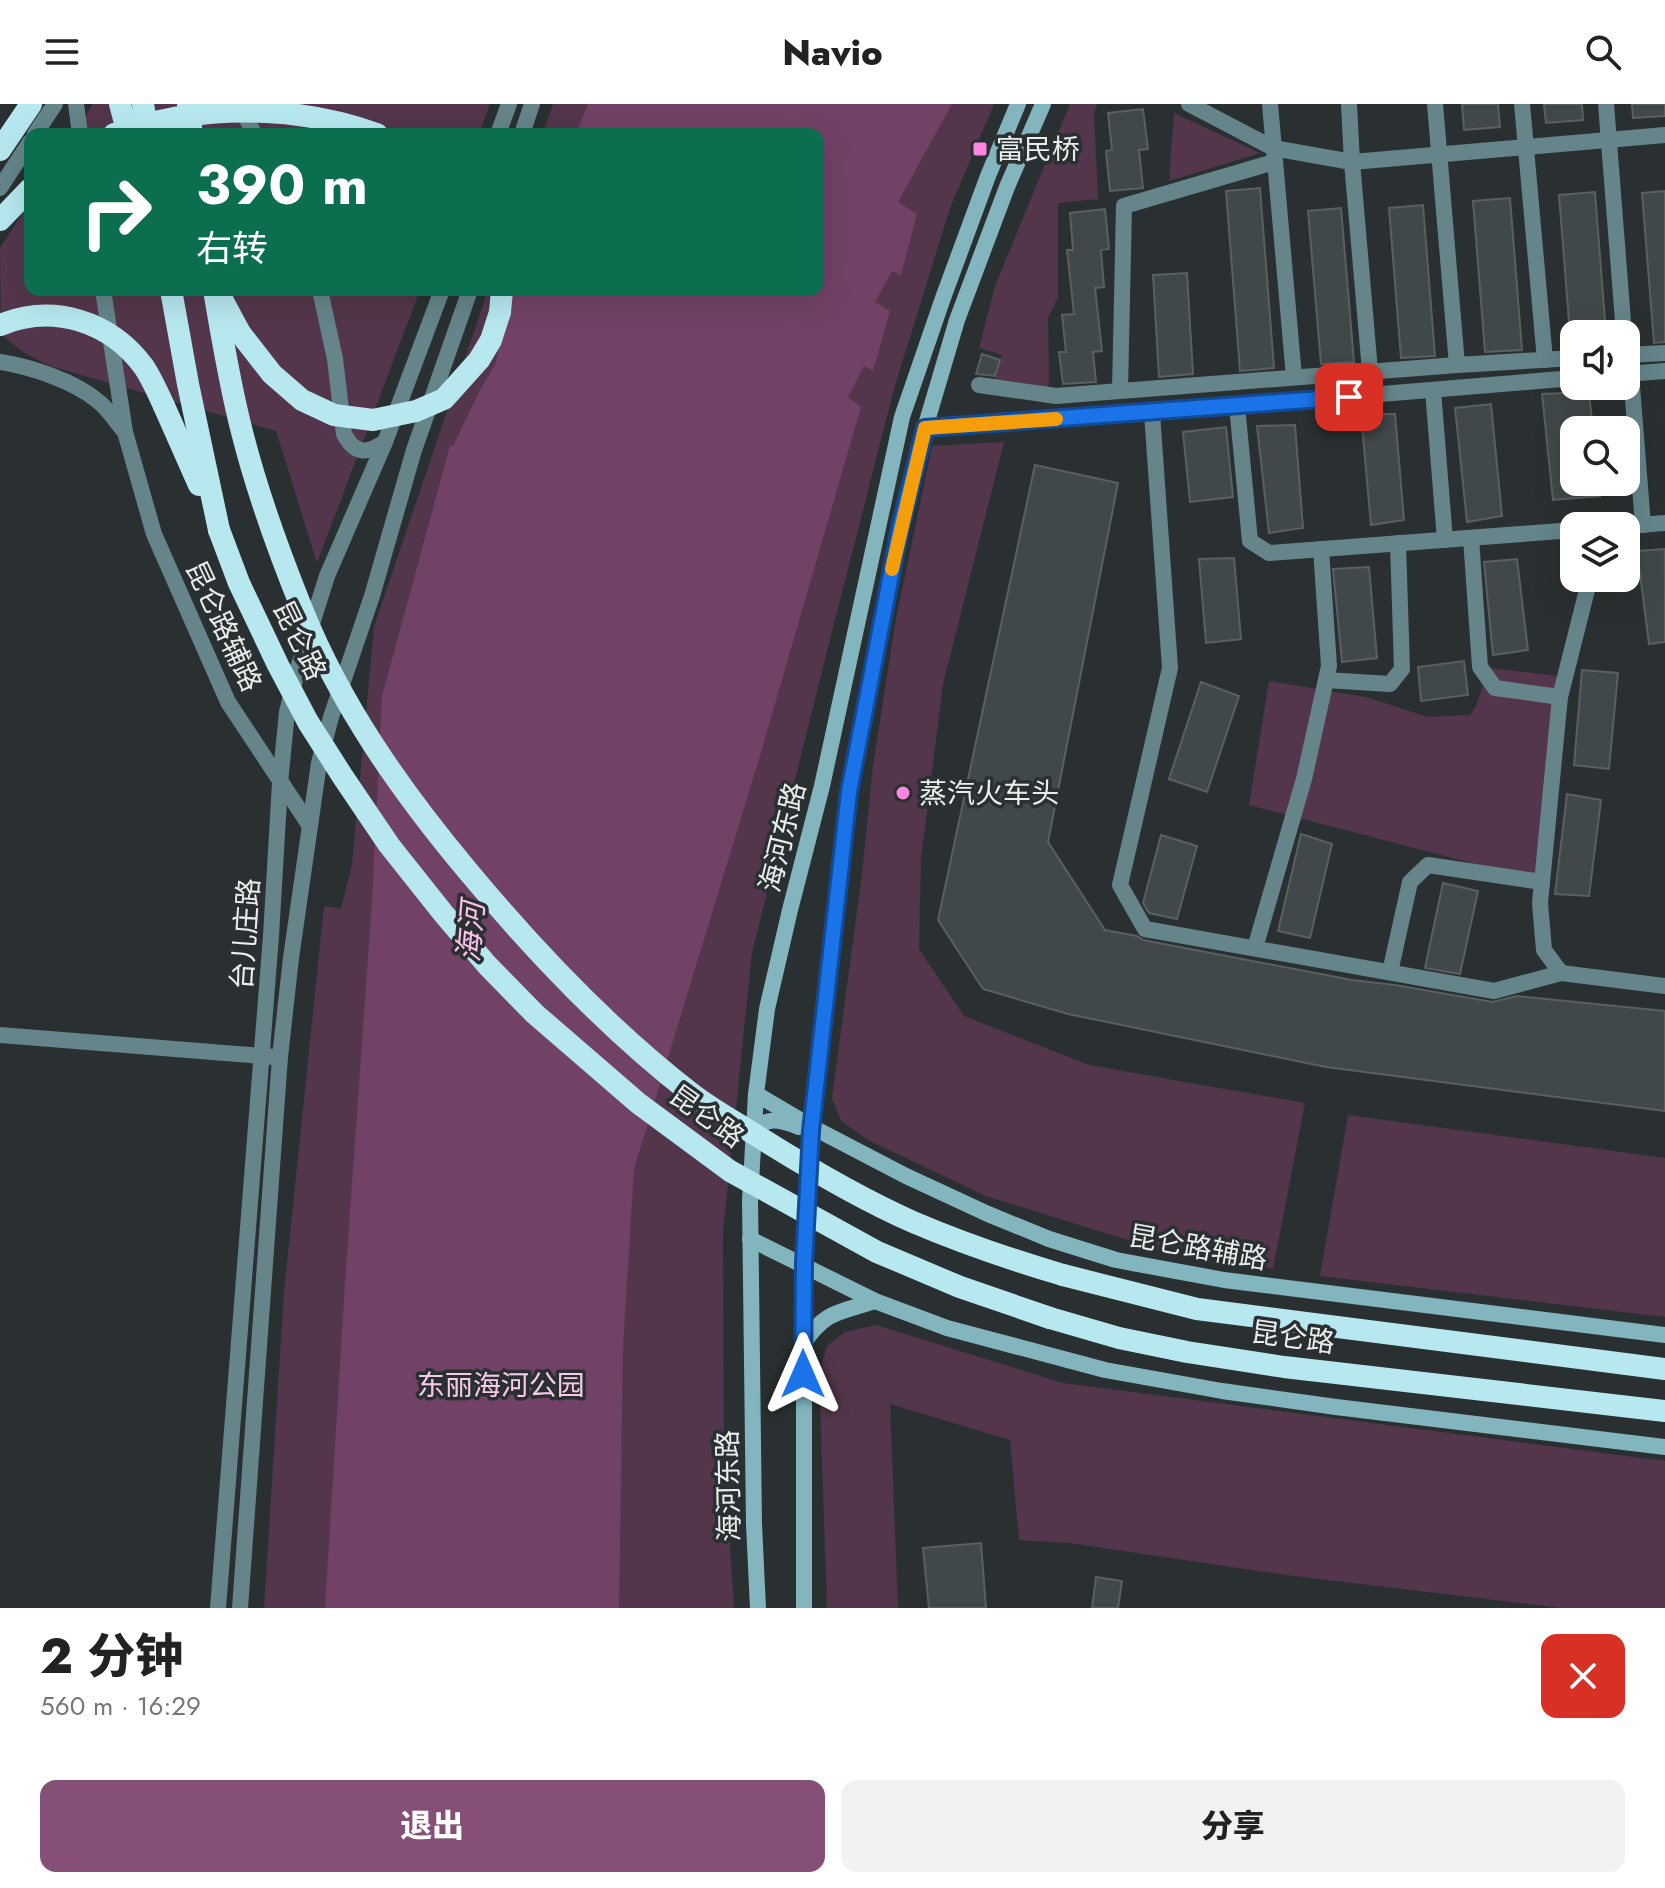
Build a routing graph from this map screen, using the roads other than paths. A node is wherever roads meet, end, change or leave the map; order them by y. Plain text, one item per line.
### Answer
1 (31, 104) edge
2 (55, 104) edge
3 (76, 104) edge
4 (120, 104) edge
5 (143, 104) edge
6 (188, 104) edge
7 (240, 104) edge
8 (509, 104) edge
9 (532, 104) edge
10 (1018, 104) edge
11 (1043, 104) edge
12 (1189, 104) edge
13 (1270, 104) edge
14 (1349, 104) edge
15 (1435, 104) edge
16 (1522, 104) edge
17 (1606, 104) edge
18 (39, 128) edge
19 (79, 128) edge
20 (126, 128) edge
21 (128, 128) edge
22 (147, 128) edge
23 (191, 128) edge
24 (251, 128) edge
25 (361, 128) edge
26 (500, 128) edge
27 (524, 128) edge
28 (1665, 135) edge
29 (1609, 140) junction
30 (1526, 147) junction
31 (0, 150) edge
32 (24, 151) edge
33 (1439, 154) junction
34 (1274, 155) junction
35 (1352, 162) junction
36 (0, 188) edge
37 (24, 195) edge
38 (0, 220) edge
39 (104, 296) edge
40 (172, 296) edge
41 (217, 296) edge
42 (219, 296) edge
43 (321, 296) edge
44 (440, 296) edge
45 (468, 296) edge
46 (501, 296) edge
47 (1623, 320) edge
48 (0, 325) edge
49 (1665, 353) edge
50 (1640, 354) edge
51 (1560, 359) edge
52 (1545, 360) junction
53 (0, 362) edge
54 (1457, 365) junction
55 (1370, 371) junction
56 (1665, 371) edge
57 (1640, 373) edge
58 (1294, 377) junction
59 (1560, 379) edge
60 (979, 385) dead end
61 (1433, 390) junction
62 (1120, 391) junction
63 (1629, 400) edge
64 (1237, 406) junction
65 (1152, 413) junction
66 (925, 428) junction
67 (125, 432) junction
68 (385, 442) junction
69 (1634, 512) edge
70 (1665, 523) edge
71 (1640, 526) edge
72 (219, 530) junction
73 (1560, 531) edge
74 (1471, 538) junction
75 (1445, 540) junction
76 (1398, 543) junction
77 (1321, 549) junction
78 (1586, 592) edge
79 (1326, 680) junction
80 (1560, 697) junction
81 (280, 783) junction
82 (310, 826) junction
83 (1542, 882) junction
84 (1255, 948) junction
85 (1390, 972) junction
86 (1561, 973) junction
87 (1665, 986) edge
88 (0, 1035) edge
89 (262, 1056) junction
90 (280, 1057) junction
91 (817, 1079) junction
92 (756, 1094) junction
93 (812, 1129) junction
94 (754, 1136) junction
95 (839, 1141) junction
96 (750, 1200) junction
97 (750, 1239) junction
98 (804, 1265) junction
99 (875, 1301) junction
100 (1665, 1335) edge
101 (803, 1344) junction
102 (1665, 1369) edge
103 (1665, 1411) edge
104 (1665, 1447) edge
105 (218, 1608) edge
106 (240, 1608) edge
107 (758, 1608) edge
108 (804, 1608) edge

1 - 31 highway
2 - 18 street
3 - 19 street
4 - 20 highway
5 - 22 highway
6 - 23 highway
7 - 24 street
8 - 26 street
9 - 27 street
10 - 92 main road, 海河东路
11 - 66 main road, 海河东路
12 - 34 street
13 - 34 street
14 - 35 street
15 - 33 street
16 - 30 street
17 - 29 street
21 - 25 highway, bridge
28 - 29 street
29 - 30 street
29 - 47 street
30 - 33 street
30 - 52 street
32 - 36 street
33 - 35 street
33 - 54 street
34 - 35 street
34 - 58 street
34 - 62 street
35 - 55 street
37 - 38 highway
39 - 67 street, 昆仑路辅路
40 - 72 highway, 昆仑路
41 - 102 highway, 昆仑路, bridge
42 - 46 highway, bridge
43 - 68 street
44 - 68 street, 台儿庄路
45 - 82 street, 台儿庄路
48 - 72 highway, bridge
49 - 50 street
51 - 52 street
52 - 54 street
53 - 67 street, 昆仑路辅路
54 - 55 street
55 - 58 street
56 - 57 street
58 - 62 street
59 - 61 street
60 - 62 street
61 - 64 street
61 - 75 street
63 - 69 street
64 - 65 street
64 - 77 street
65 - 66 street
65 - 84 street
66 - 91 main road, 海河东路
67 - 81 street, 昆仑路辅路
68 - 81 street, 台儿庄路
70 - 71 street
72 - 103 highway, 昆仑路, bridge
73 - 74 street
74 - 75 street
74 - 80 street
75 - 76 street
76 - 77 street
76 - 79 street
77 - 79 street
78 - 80 street
79 - 84 street
80 - 83 street
81 - 82 street, 昆仑路辅路
81 - 89 street, 台儿庄路
82 - 90 street, 台儿庄路
83 - 85 street
83 - 86 street
84 - 85 street
85 - 86 street
86 - 87 street
88 - 89 street
89 - 90 street
89 - 105 street, 台儿庄路
90 - 106 street, 台儿庄路
91 - 93 main road, 海河东路
91 - 95 main road
92 - 93 main road
92 - 94 main road, 海河东路
93 - 94 main road
93 - 95 main road, 昆仑路辅路
93 - 98 main road, 海河东路
94 - 96 main road, 海河东路
95 - 100 main road, 昆仑路辅路
96 - 97 main road, 海河东路
96 - 98 main road
97 - 98 main road
97 - 107 main road, 海河东路
98 - 99 main road
98 - 101 main road, 海河东路
99 - 101 main road
99 - 104 main road
101 - 108 main road, 海河东路

